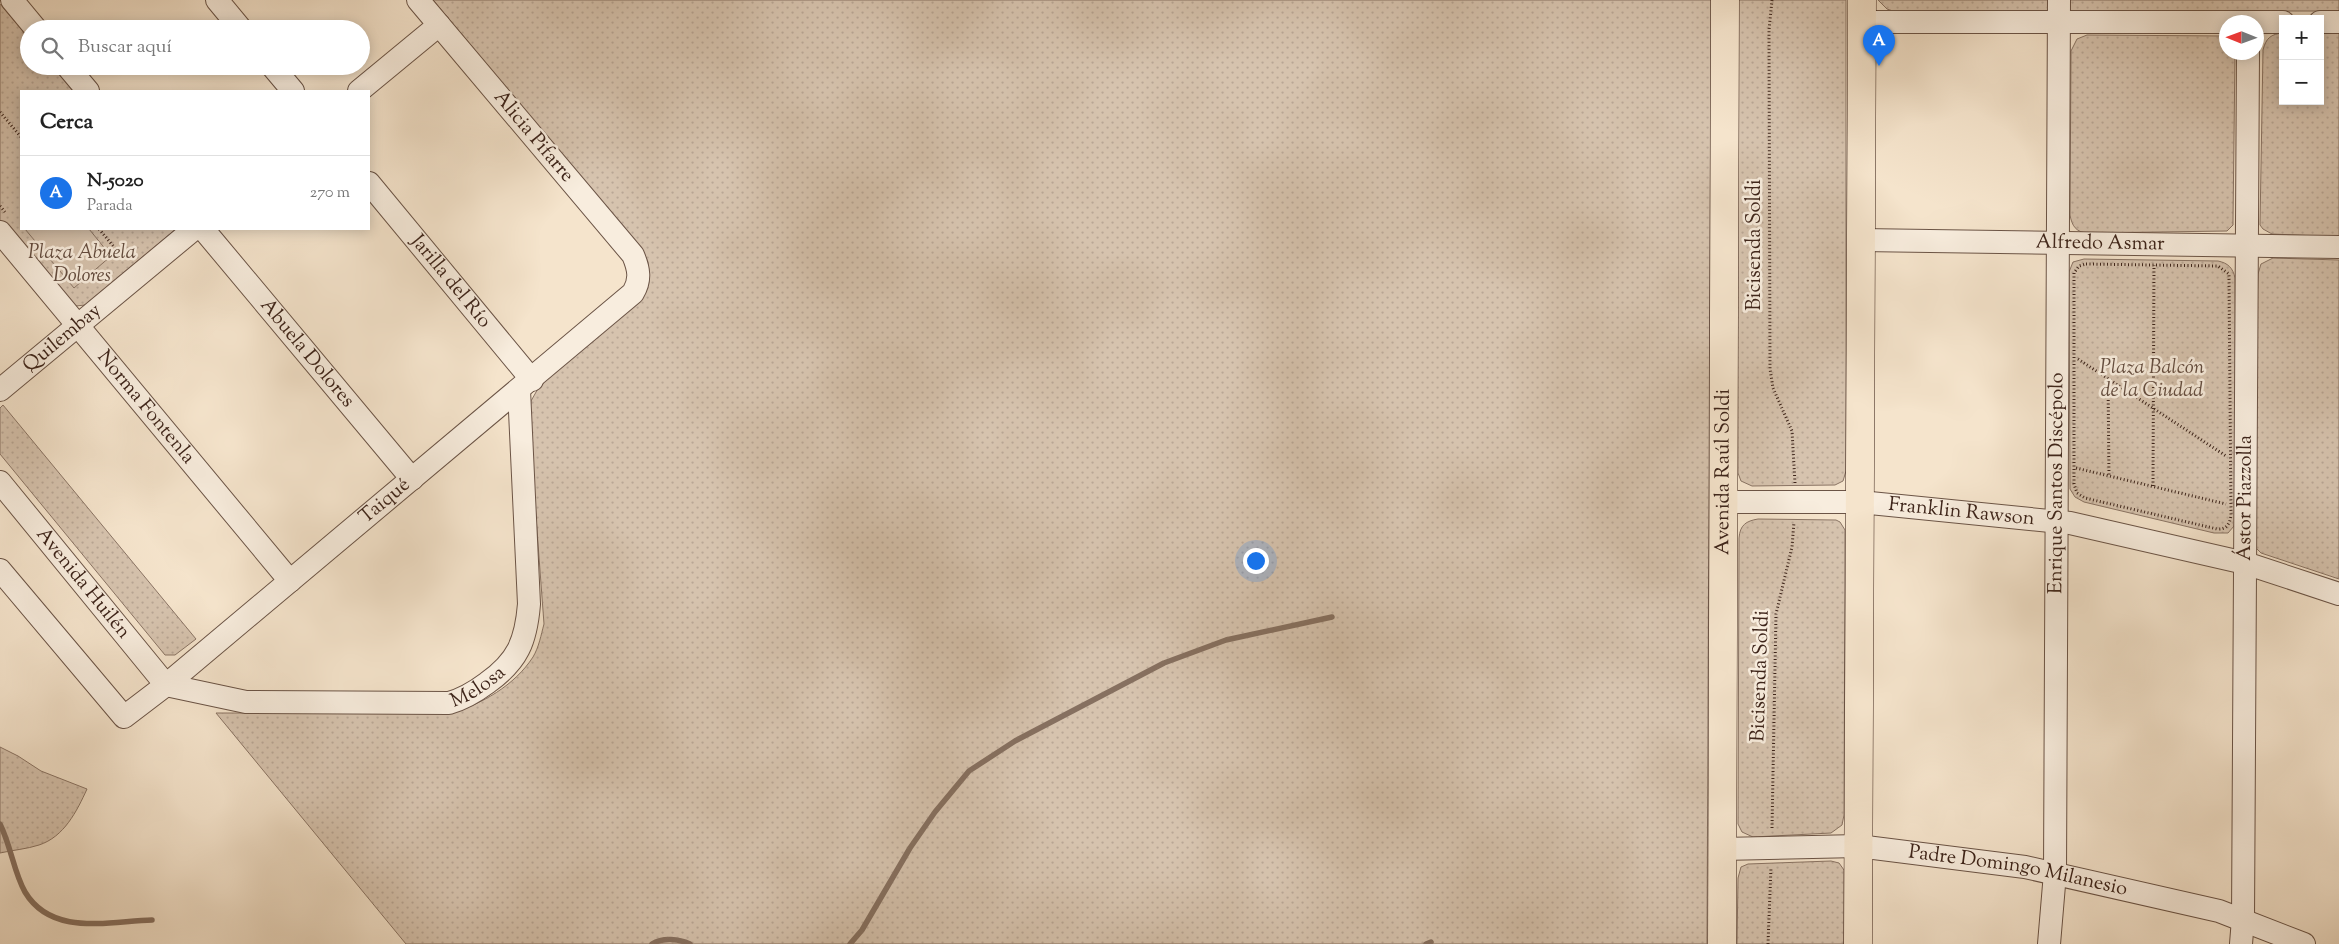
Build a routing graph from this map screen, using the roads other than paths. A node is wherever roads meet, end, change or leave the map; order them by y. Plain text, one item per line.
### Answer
1 (12, 0) edge
2 (217, 0) edge
3 (418, 0) edge
4 (1725, 0) edge
5 (2059, 0) edge
6 (1862, 11) edge
7 (29, 20) edge
8 (234, 20) edge
9 (2059, 22) junction
10 (2219, 22) edge
11 (2264, 22) edge
12 (2279, 22) edge
13 (2324, 22) edge
14 (2339, 22) edge
15 (439, 25) junction
16 (2248, 60) edge
17 (75, 75) edge
18 (280, 75) edge
19 (87, 90) edge
20 (292, 90) edge
21 (360, 90) edge
22 (370, 184) edge
23 (193, 230) edge
24 (204, 230) edge
25 (0, 232) edge
26 (1861, 240) junction
27 (2058, 243) junction
28 (2247, 246) junction
29 (2339, 247) edge
30 (639, 278) joint
31 (78, 326) junction
32 (525, 385) junction
33 (0, 390) edge
34 (412, 479) junction
35 (0, 482) edge
36 (1723, 502) junction
37 (1860, 502) junction
38 (2057, 521) junction
39 (2246, 563) junction
40 (0, 570) edge
41 (290, 581) junction
42 (2339, 594) edge
43 (166, 685) junction
44 (1858, 846) junction
45 (1722, 849) junction
46 (2055, 873) junction
47 (2244, 919) junction
48 (1722, 944) edge
49 (1858, 944) edge
50 (2049, 944) edge
51 (2242, 944) edge
52 (2304, 944) edge

1 - 7 street
2 - 8 street
3 - 15 street, Alicia Pifarre
4 - 36 main road, Avenida Raúl Soldi
5 - 9 street, Enrique Santos Discépolo
6 - 9 street
6 - 26 main road
9 - 10 street
9 - 27 street, Enrique Santos Discépolo
11 - 12 street
13 - 14 street
15 - 21 street
15 - 30 street, Alicia Pifarre
16 - 28 street, Ástor Piazzolla
17 - 19 street
18 - 20 street
22 - 32 street, Jarilla del Río
23 - 31 street, Quilembay
24 - 34 street, Abuela Dolores
25 - 31 street, Norma Fontenla
26 - 27 street, Alfredo Asmar
26 - 37 main road
27 - 28 street, Alfredo Asmar
27 - 38 street, Enrique Santos Discépolo
28 - 29 street, Alfredo Asmar
28 - 39 street, Ástor Piazzolla
30 - 32 street, Taiqué
31 - 33 street, Quilembay
31 - 41 street, Norma Fontenla
32 - 34 street, Taiqué
32 - 43 street, Melosa
34 - 41 street, Taiqué
35 - 43 street, Avenida Huilén
36 - 37 street, Franklin Rawson
36 - 45 main road, Avenida Raúl Soldi
37 - 38 street, Franklin Rawson
37 - 44 main road
38 - 39 street, Franklin Rawson
38 - 46 street, Enrique Santos Discépolo
39 - 42 street, Franklin Rawson
39 - 47 street, Ástor Piazzolla
40 - 43 street, Taiqué
41 - 43 street, Taiqué
44 - 45 street, Padre Domingo Milanesio
44 - 46 street, Padre Domingo Milanesio
44 - 49 main road
45 - 48 main road, Avenida Raúl Soldi
46 - 47 street, Padre Domingo Milanesio
46 - 50 street, Enrique Santos Discépolo
47 - 51 street, Ástor Piazzolla
47 - 52 street, Padre Domingo Milanesio

